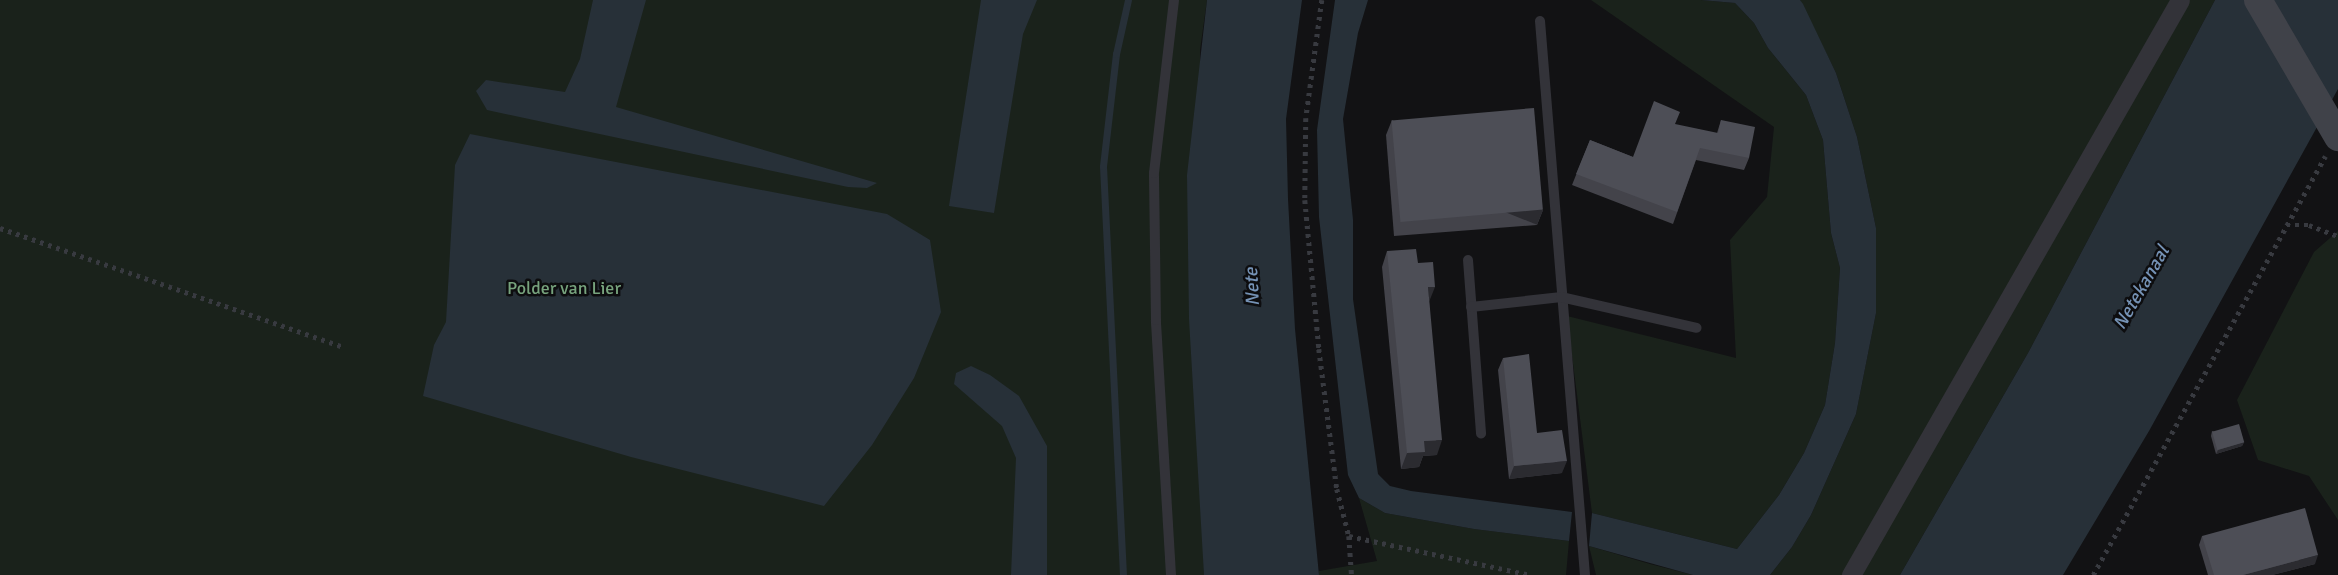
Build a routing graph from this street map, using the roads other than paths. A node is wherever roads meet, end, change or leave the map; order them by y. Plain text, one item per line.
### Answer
1 (1174, 0) edge
2 (2180, 0) edge
3 (2258, 0) edge
4 (1540, 21) dead end
5 (2335, 141) edge
6 (1468, 260) dead end
7 (1561, 297) junction
8 (1471, 307) junction
9 (1697, 328) dead end
10 (1481, 434) dead end
11 (1171, 575) edge
12 (1585, 575) edge
13 (1851, 575) edge

1 - 11 lane
2 - 13 street
3 - 5 main road, bridge
4 - 7 lane
6 - 8 lane
7 - 8 lane
7 - 9 lane
7 - 12 lane
8 - 10 lane

